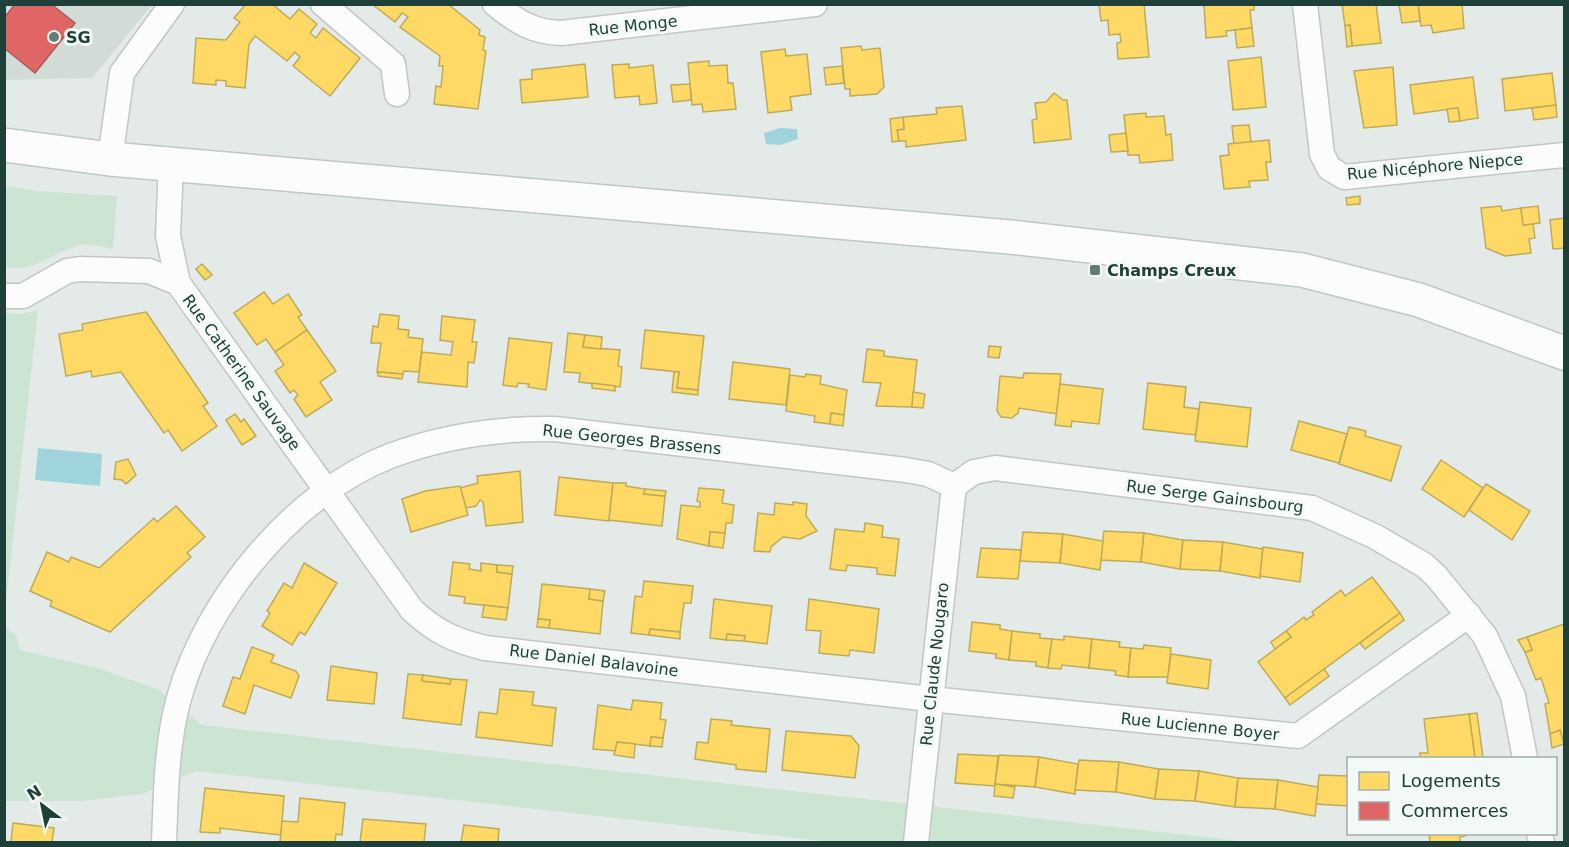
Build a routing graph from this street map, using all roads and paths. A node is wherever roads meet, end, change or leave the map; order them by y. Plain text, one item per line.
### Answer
1 (172, 4) edge
2 (323, 4) edge
3 (495, 4) edge
4 (815, 4) edge
5 (1305, 4) edge
6 (397, 94) dead end
7 (4, 145) edge
8 (1564, 155) edge
9 (110, 159) junction
10 (171, 164) junction
11 (178, 283) junction
12 (4, 296) edge
13 (1564, 353) edge
14 (954, 486) junction
15 (328, 492) junction
16 (1469, 615) junction
17 (930, 699) junction
18 (1525, 757) edge
19 (164, 843) edge
20 (916, 843) edge

1 - 9 street
2 - 6 street
3 - 4 street, Rue Monge
5 - 8 street, Rue Nicéphore Niepce
7 - 9 main road
9 - 10 main road
10 - 11 street
10 - 13 main road
11 - 12 street, Rue Catherine Sauvage
11 - 15 street, Rue Catherine Sauvage
14 - 15 street, Rue Georges Brassens
14 - 16 street, Rue Serge Gainsbourg
14 - 17 street, Rue Claude Nougaro
15 - 17 street, Rue Daniel Balavoine
15 - 19 street, Rue Georges Brassens
16 - 17 street, Rue Lucienne Boyer
16 - 18 street, Rue Serge Gainsbourg
17 - 20 street, Rue Claude Nougaro

